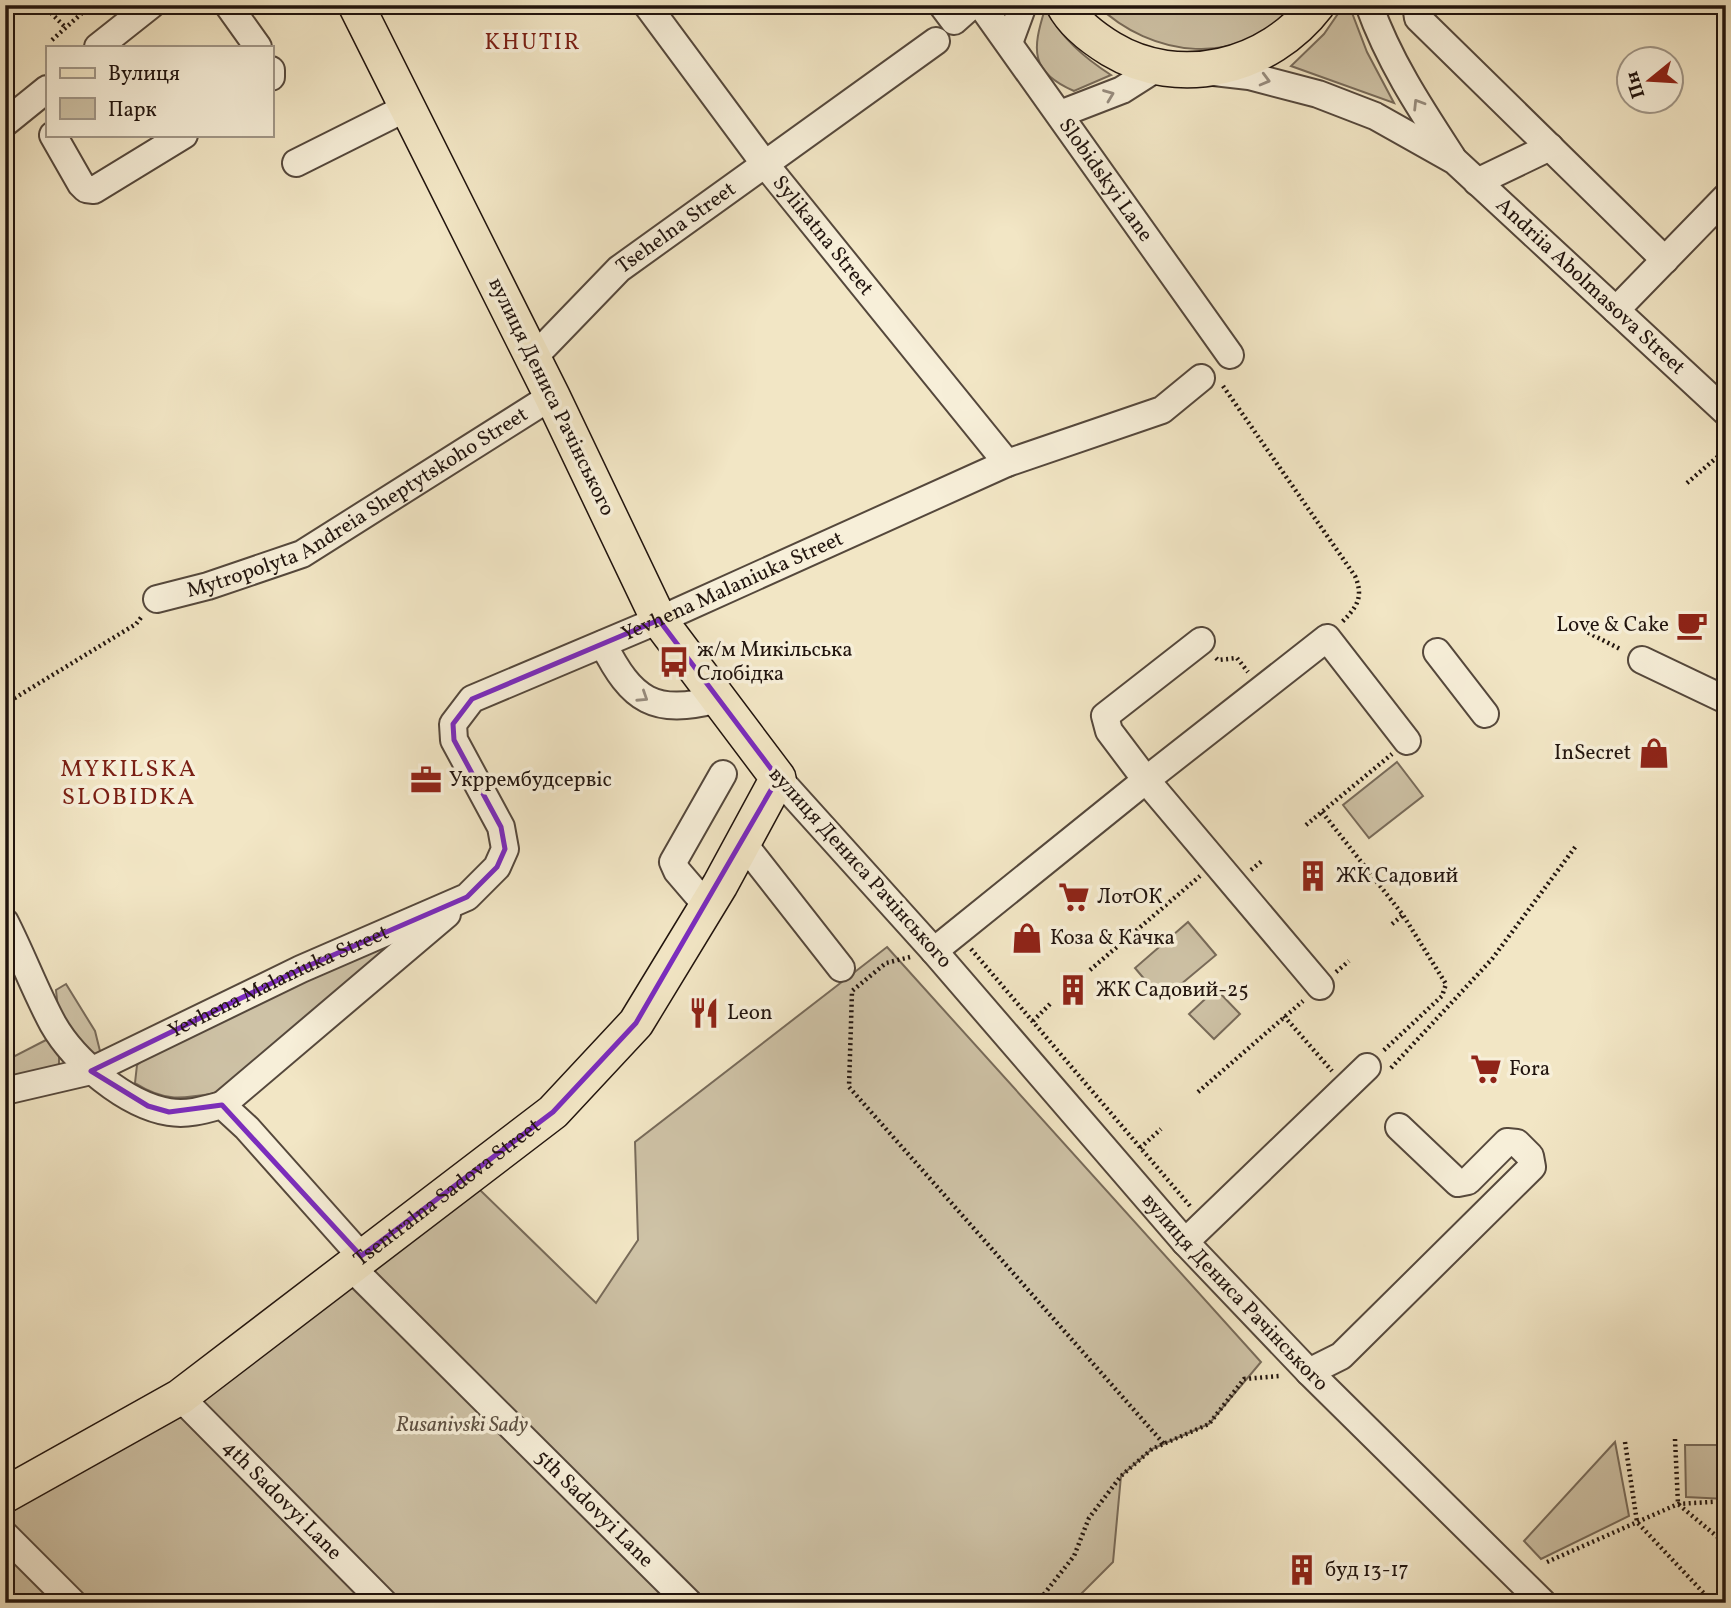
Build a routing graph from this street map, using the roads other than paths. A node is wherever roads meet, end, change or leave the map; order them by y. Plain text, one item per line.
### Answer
1 (151, 5) edge
2 (228, 5) edge
3 (356, 5) edge
4 (647, 5) edge
5 (943, 5) edge
6 (972, 5) edge
7 (981, 5) edge
8 (1023, 5) edge
9 (1064, 5) edge
10 (1317, 5) edge
11 (1369, 5) edge
12 (1416, 5) edge
13 (936, 41) dead end
14 (1009, 43) junction
15 (99, 46) edge
16 (257, 46) edge
17 (1154, 68) junction
18 (1198, 71) junction
19 (40, 95) edge
20 (406, 108) junction
21 (1060, 114) junction
22 (46, 121) edge
23 (5, 123) edge
24 (54, 136) edge
25 (182, 136) edge
26 (1550, 147) junction
27 (1455, 161) junction
28 (296, 163) dead end
29 (764, 163) junction
30 (1477, 182) junction
31 (1725, 199) edge
32 (1665, 260) junction
33 (1616, 310) junction
34 (1230, 355) dead end
35 (533, 358) junction
36 (1201, 377) road end
37 (552, 396) junction
38 (1726, 412) edge
39 (1007, 463) junction
40 (157, 599) road end
41 (659, 620) junction
42 (1201, 641) road end
43 (603, 644) junction
44 (1437, 652) dead end
45 (1642, 660) road end
46 (718, 699) junction
47 (1726, 699) edge
48 (1485, 714) dead end
49 (1407, 741) road end
50 (723, 774) dead end
51 (778, 778) junction
52 (1146, 780) junction
53 (743, 843) junction
54 (467, 897) junction
55 (707, 906) junction
56 (5, 922) edge
57 (934, 951) junction
58 (841, 968) dead end
59 (1320, 986) road end
60 (1378, 1068) road end
61 (91, 1072) junction
62 (5, 1091) edge
63 (222, 1105) junction
64 (1399, 1127) dead end
65 (1185, 1242) junction
66 (356, 1261) junction
67 (1310, 1372) junction
68 (180, 1397) junction
69 (5, 1495) edge
70 (5, 1535) edge
71 (74, 1603) edge
72 (384, 1603) edge
73 (689, 1603) edge
74 (1543, 1603) edge

1 - 15 street
2 - 16 street
3 - 20 main road, вулиця Дениса Рачінського
4 - 29 street, Sylikatna Street
5 - 6 street
7 - 14 street, Slobidskyi Lane
8 - 14 street
9 - 17 main road
10 - 18 main road
27 -> 11 street, Andriia Abolmasova Street
12 - 26 street
13 - 29 street, Tsehelna Street
14 - 21 street, Slobidskyi Lane
17 - 18 main road
21 -> 17 street
18 -> 27 street, Andriia Abolmasova Street
19 - 22 street
19 - 23 street
20 - 28 street
20 - 35 main road, вулиця Дениса Рачінського
21 - 34 street, Slobidskyi Lane
24 - 25 street
26 - 30 street
26 - 32 street
27 - 30 street, Andriia Abolmasova Street
29 - 35 street, Tsehelna Street
29 - 39 street, Sylikatna Street
30 - 33 street, Andriia Abolmasova Street
31 - 32 street
32 - 33 street
33 - 38 street, Andriia Abolmasova Street
35 - 37 main road, вулиця Дениса Рачінського
36 - 39 street, Yevhena Malaniuka Street
37 - 40 street, Mytropolyta Andreia Sheptytskoho Street
37 - 41 main road, вулиця Дениса Рачінського
39 - 41 street, Yevhena Malaniuka Street
41 - 43 street, Yevhena Malaniuka Street
41 - 46 main road, вулиця Дениса Рачінського
42 - 52 street
43 -> 46 street
43 - 54 street, Yevhena Malaniuka Street
44 - 48 street
45 - 47 street
46 - 51 main road, вулиця Дениса Рачінського
49 - 52 street
50 - 55 street
51 - 53 main road, Tsentralna Sadova Street
51 - 57 street, вулиця Дениса Рачінського
52 - 57 street
52 - 59 street
53 - 55 main road, Tsentralna Sadova Street
53 - 58 street
54 - 61 street, Yevhena Malaniuka Street
54 - 63 street, Yevhena Malaniuka Street
55 - 66 main road, Tsentralna Sadova Street
56 - 61 street
57 - 65 street, вулиця Дениса Рачінського
60 - 65 street
61 - 62 street, Yevhena Malaniuka Street
61 - 63 street, Yevhena Malaniuka Street
63 - 66 street
64 - 67 street
65 - 67 street, вулиця Дениса Рачінського
66 - 68 main road, Tsentralna Sadova Street
66 - 73 street, 5th Sadovyi Lane
67 - 74 street, вулиця Дениса Рачінського
68 - 69 main road, Tsentralna Sadova Street
68 - 72 street, 4th Sadovyi Lane
70 - 71 street

